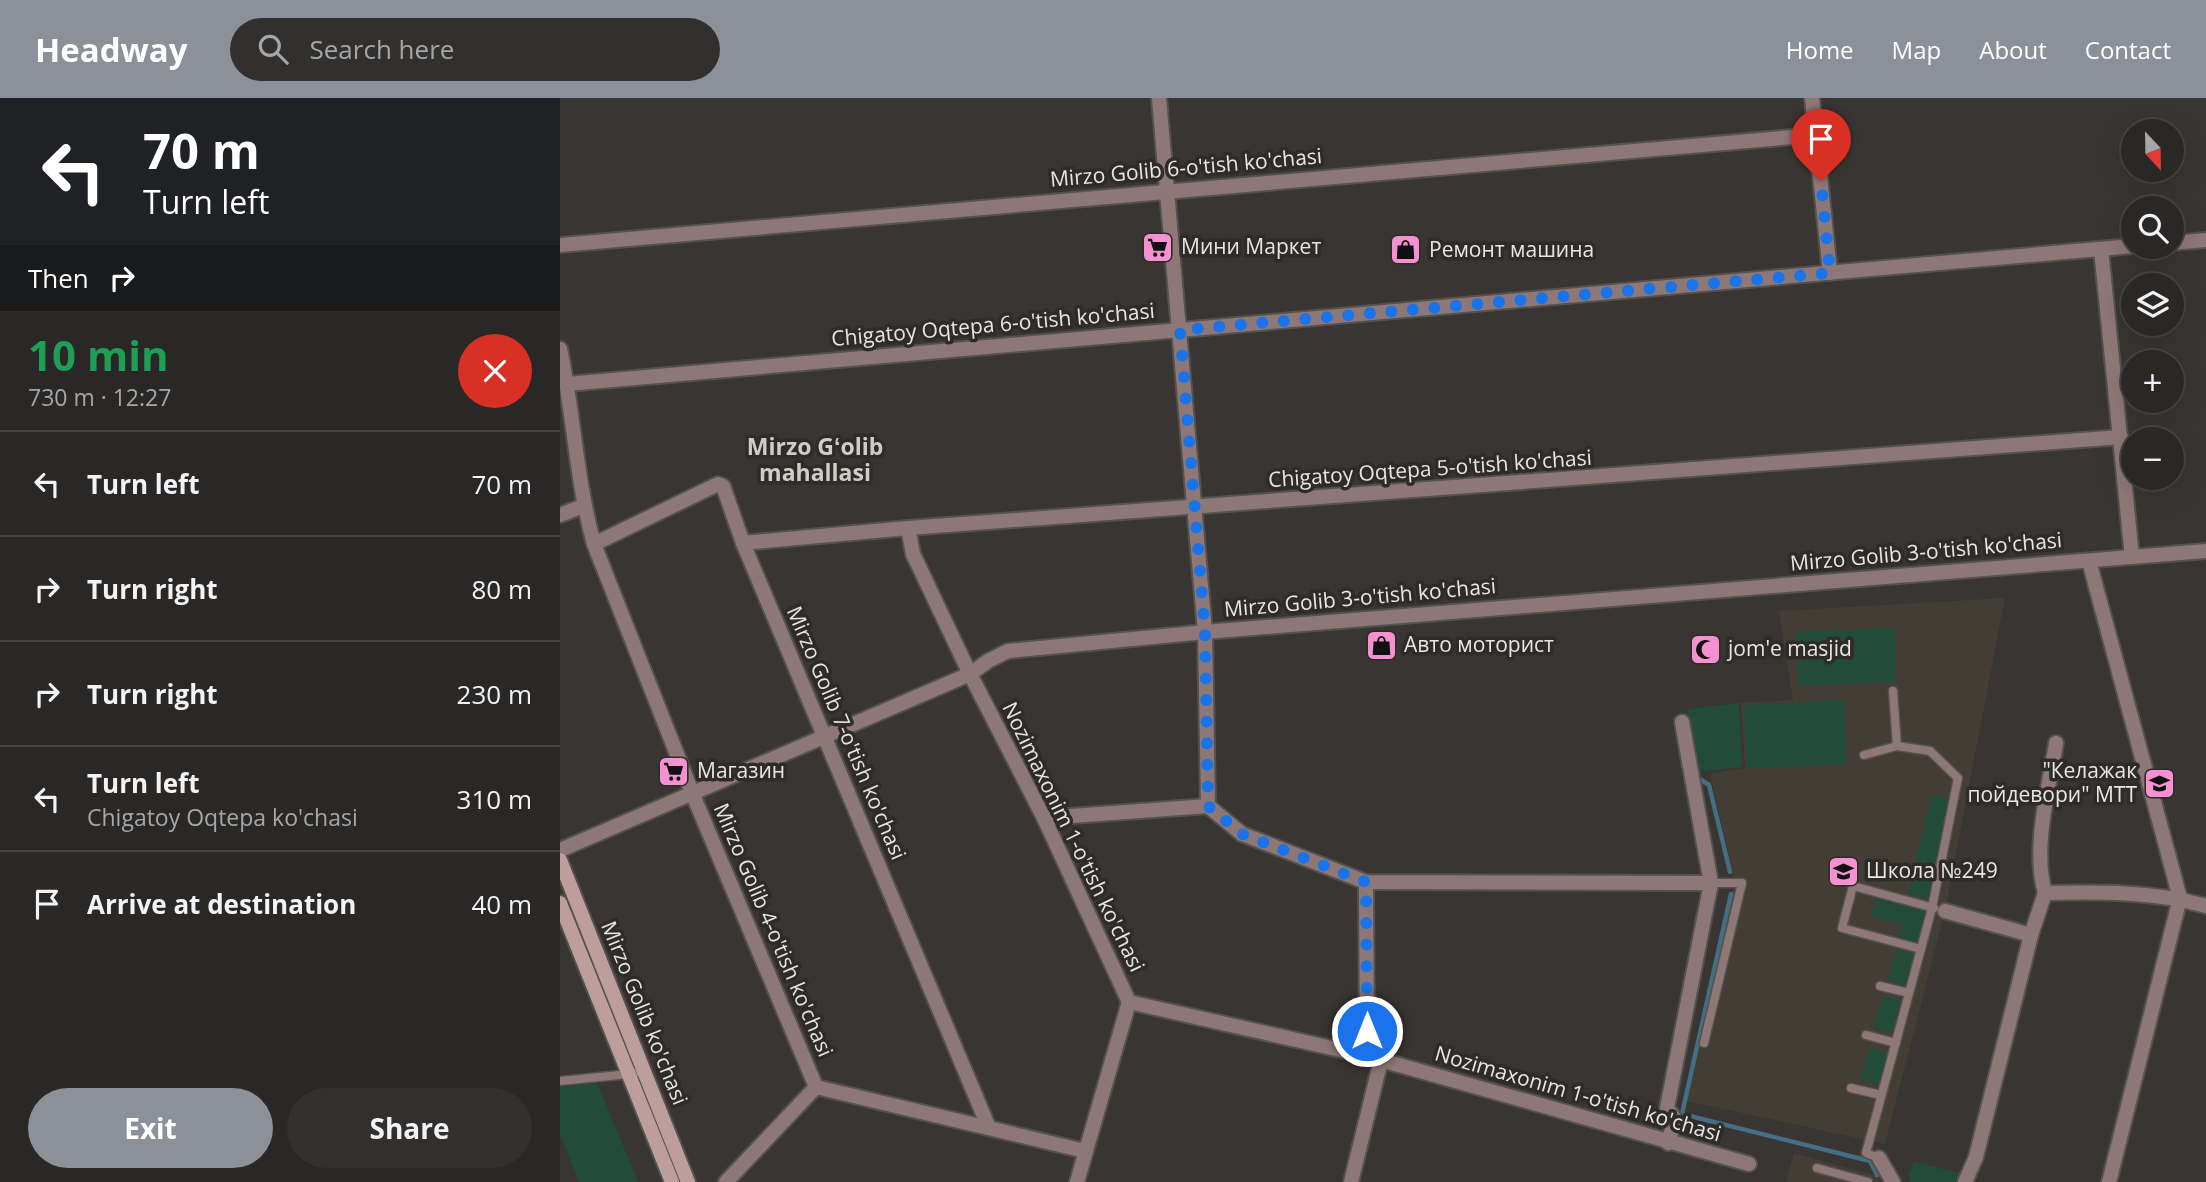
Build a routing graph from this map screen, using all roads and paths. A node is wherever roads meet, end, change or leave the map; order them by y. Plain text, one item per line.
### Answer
1 (1159, 98) edge
2 (1812, 98) edge
3 (1816, 135) junction
4 (1168, 191) junction
5 (2206, 240) edge
6 (2184, 242) edge
7 (560, 245) edge
8 (2121, 247) edge
9 (2101, 249) junction
10 (1830, 273) junction
11 (1180, 330) junction
12 (560, 349) edge
13 (567, 384) junction
14 (2121, 437) joint
15 (2126, 490) edge
16 (583, 506) junction
17 (1195, 508) junction
18 (560, 515) edge
19 (908, 528) junction
20 (743, 542) junction
21 (594, 544) junction
22 (2206, 551) edge
23 (2132, 557) junction
24 (2089, 561) junction
25 (1205, 632) junction
26 (970, 674) junction
27 (1894, 691) dead end
28 (1682, 722) dead end
29 (826, 737) junction
30 (2056, 743) dead end
31 (1897, 746) junction
32 (1864, 755) dead end
33 (693, 794) junction
34 (1208, 806) junction
35 (1044, 818) junction
36 (560, 850) edge
37 (560, 860) edge
38 (1366, 882) junction
39 (1711, 883) junction
40 (2045, 893) junction
41 (2180, 898) junction
42 (560, 903) edge
43 (2206, 906) edge
44 (1939, 910) junction
45 (2031, 935) junction
46 (1921, 949) junction
47 (1880, 986) dead end
48 (1909, 993) junction
49 (1129, 1002) junction
50 (1866, 1035) dead end
51 (1704, 1043) dead end
52 (1896, 1043) junction
53 (1367, 1056) junction
54 (1381, 1060) junction
55 (644, 1071) junction
56 (629, 1074) junction
57 (560, 1081) edge
58 (816, 1087) junction
59 (1851, 1088) dead end
60 (1881, 1095) junction
61 (989, 1128) junction
62 (1668, 1143) junction
63 (1085, 1151) junction
64 (1879, 1158) joint
65 (1749, 1164) dead end
66 (1817, 1168) dead end
67 (672, 1182) edge
68 (688, 1182) edge
69 (726, 1182) edge
70 (1077, 1182) edge
71 (1351, 1182) edge
72 (1868, 1182) edge
73 (1893, 1182) edge
74 (1965, 1182) edge
75 (2109, 1182) edge

1 - 4 street
2 - 3 street
3 - 4 street, Mirzo Golib 6-o'tish ko'chasi
3 - 10 street
4 - 7 street, Mirzo Golib 6-o'tish ko'chasi
4 - 11 street
5 - 6 street
8 - 9 street, Chigatoy Oqtepa 6-o'tish ko'chasi
9 - 10 street, Chigatoy Oqtepa 6-o'tish ko'chasi
9 - 14 street
10 - 11 street, Chigatoy Oqtepa 6-o'tish ko'chasi
11 - 13 street, Chigatoy Oqtepa 6-o'tish ko'chasi
11 - 17 street
12 - 13 street, Mirzo Golib 4-o'tish ko'chasi
13 - 16 street, Mirzo Golib 4-o'tish ko'chasi
14 - 17 street, Chigatoy Oqtepa 5-o'tish ko'chasi
15 - 23 street
16 - 18 street
16 - 21 street, Mirzo Golib 4-o'tish ko'chasi
17 - 19 street, Chigatoy Oqtepa 5-o'tish ko'chasi
17 - 25 street
19 - 20 street, Chigatoy Oqtepa 5-o'tish ko'chasi
19 - 26 street, Nozimaxonim 1-o'tish ko'chasi
20 - 21 street, Mirzo Golib 7-o'tish ko'chasi
20 - 29 street, Mirzo Golib 7-o'tish ko'chasi
21 - 33 street, Mirzo Golib 4-o'tish ko'chasi
22 - 23 street, Mirzo Golib 3-o'tish ko'chasi
23 - 24 street, Mirzo Golib 3-o'tish ko'chasi
24 - 25 street, Mirzo Golib 3-o'tish ko'chasi
24 - 41 street
25 - 26 street, Mirzo Golib 3-o'tish ko'chasi
25 - 34 street
26 - 29 street, Mirzo Golib 3-o'tish ko'chasi
26 - 35 street, Nozimaxonim 1-o'tish ko'chasi
27 - 31 lane
28 - 39 street
29 - 33 street, Mirzo Golib 3-o'tish ko'chasi
29 - 61 street, Mirzo Golib 7-o'tish ko'chasi
30 - 40 street
31 - 32 lane
31 - 44 lane
33 - 36 street, Mirzo Golib 3-o'tish ko'chasi
33 - 58 street, Mirzo Golib 4-o'tish ko'chasi
34 - 35 street
34 - 38 street
35 - 49 street, Nozimaxonim 1-o'tish ko'chasi
37 - 55 main road, Mirzo Golib ko'chasi
38 - 39 street
38 - 53 street
39 - 51 lane
39 - 62 street
40 - 41 street
40 - 45 street
41 - 43 street
41 - 75 street
42 - 56 main road, Mirzo Golib ko'chasi
44 - 45 street
44 - 46 lane
44 - 46 lane
45 - 74 street
46 - 48 lane
47 - 48 lane
48 - 52 lane
49 - 53 street, Nozimaxonim 1-o'tish ko'chasi
49 - 63 street
50 - 52 lane
52 - 60 lane
53 - 54 street, Nozimaxonim 1-o'tish ko'chasi
54 - 62 street, Nozimaxonim 1-o'tish ko'chasi
54 - 71 street
55 - 56 lane
55 - 68 main road, Mirzo Golib ko'chasi
56 - 57 lane
56 - 67 main road, Mirzo Golib ko'chasi
58 - 61 street, Mirzo Golib 4-o'tish ko'chasi
58 - 69 street, Mirzo Golib 4-o'tish ko'chasi
59 - 60 lane
60 - 64 lane
61 - 63 street, Mirzo Golib 4-o'tish ko'chasi
62 - 65 street, Nozimaxonim 1-o'tish ko'chasi
63 - 70 street
64 - 73 street
66 - 72 lane

